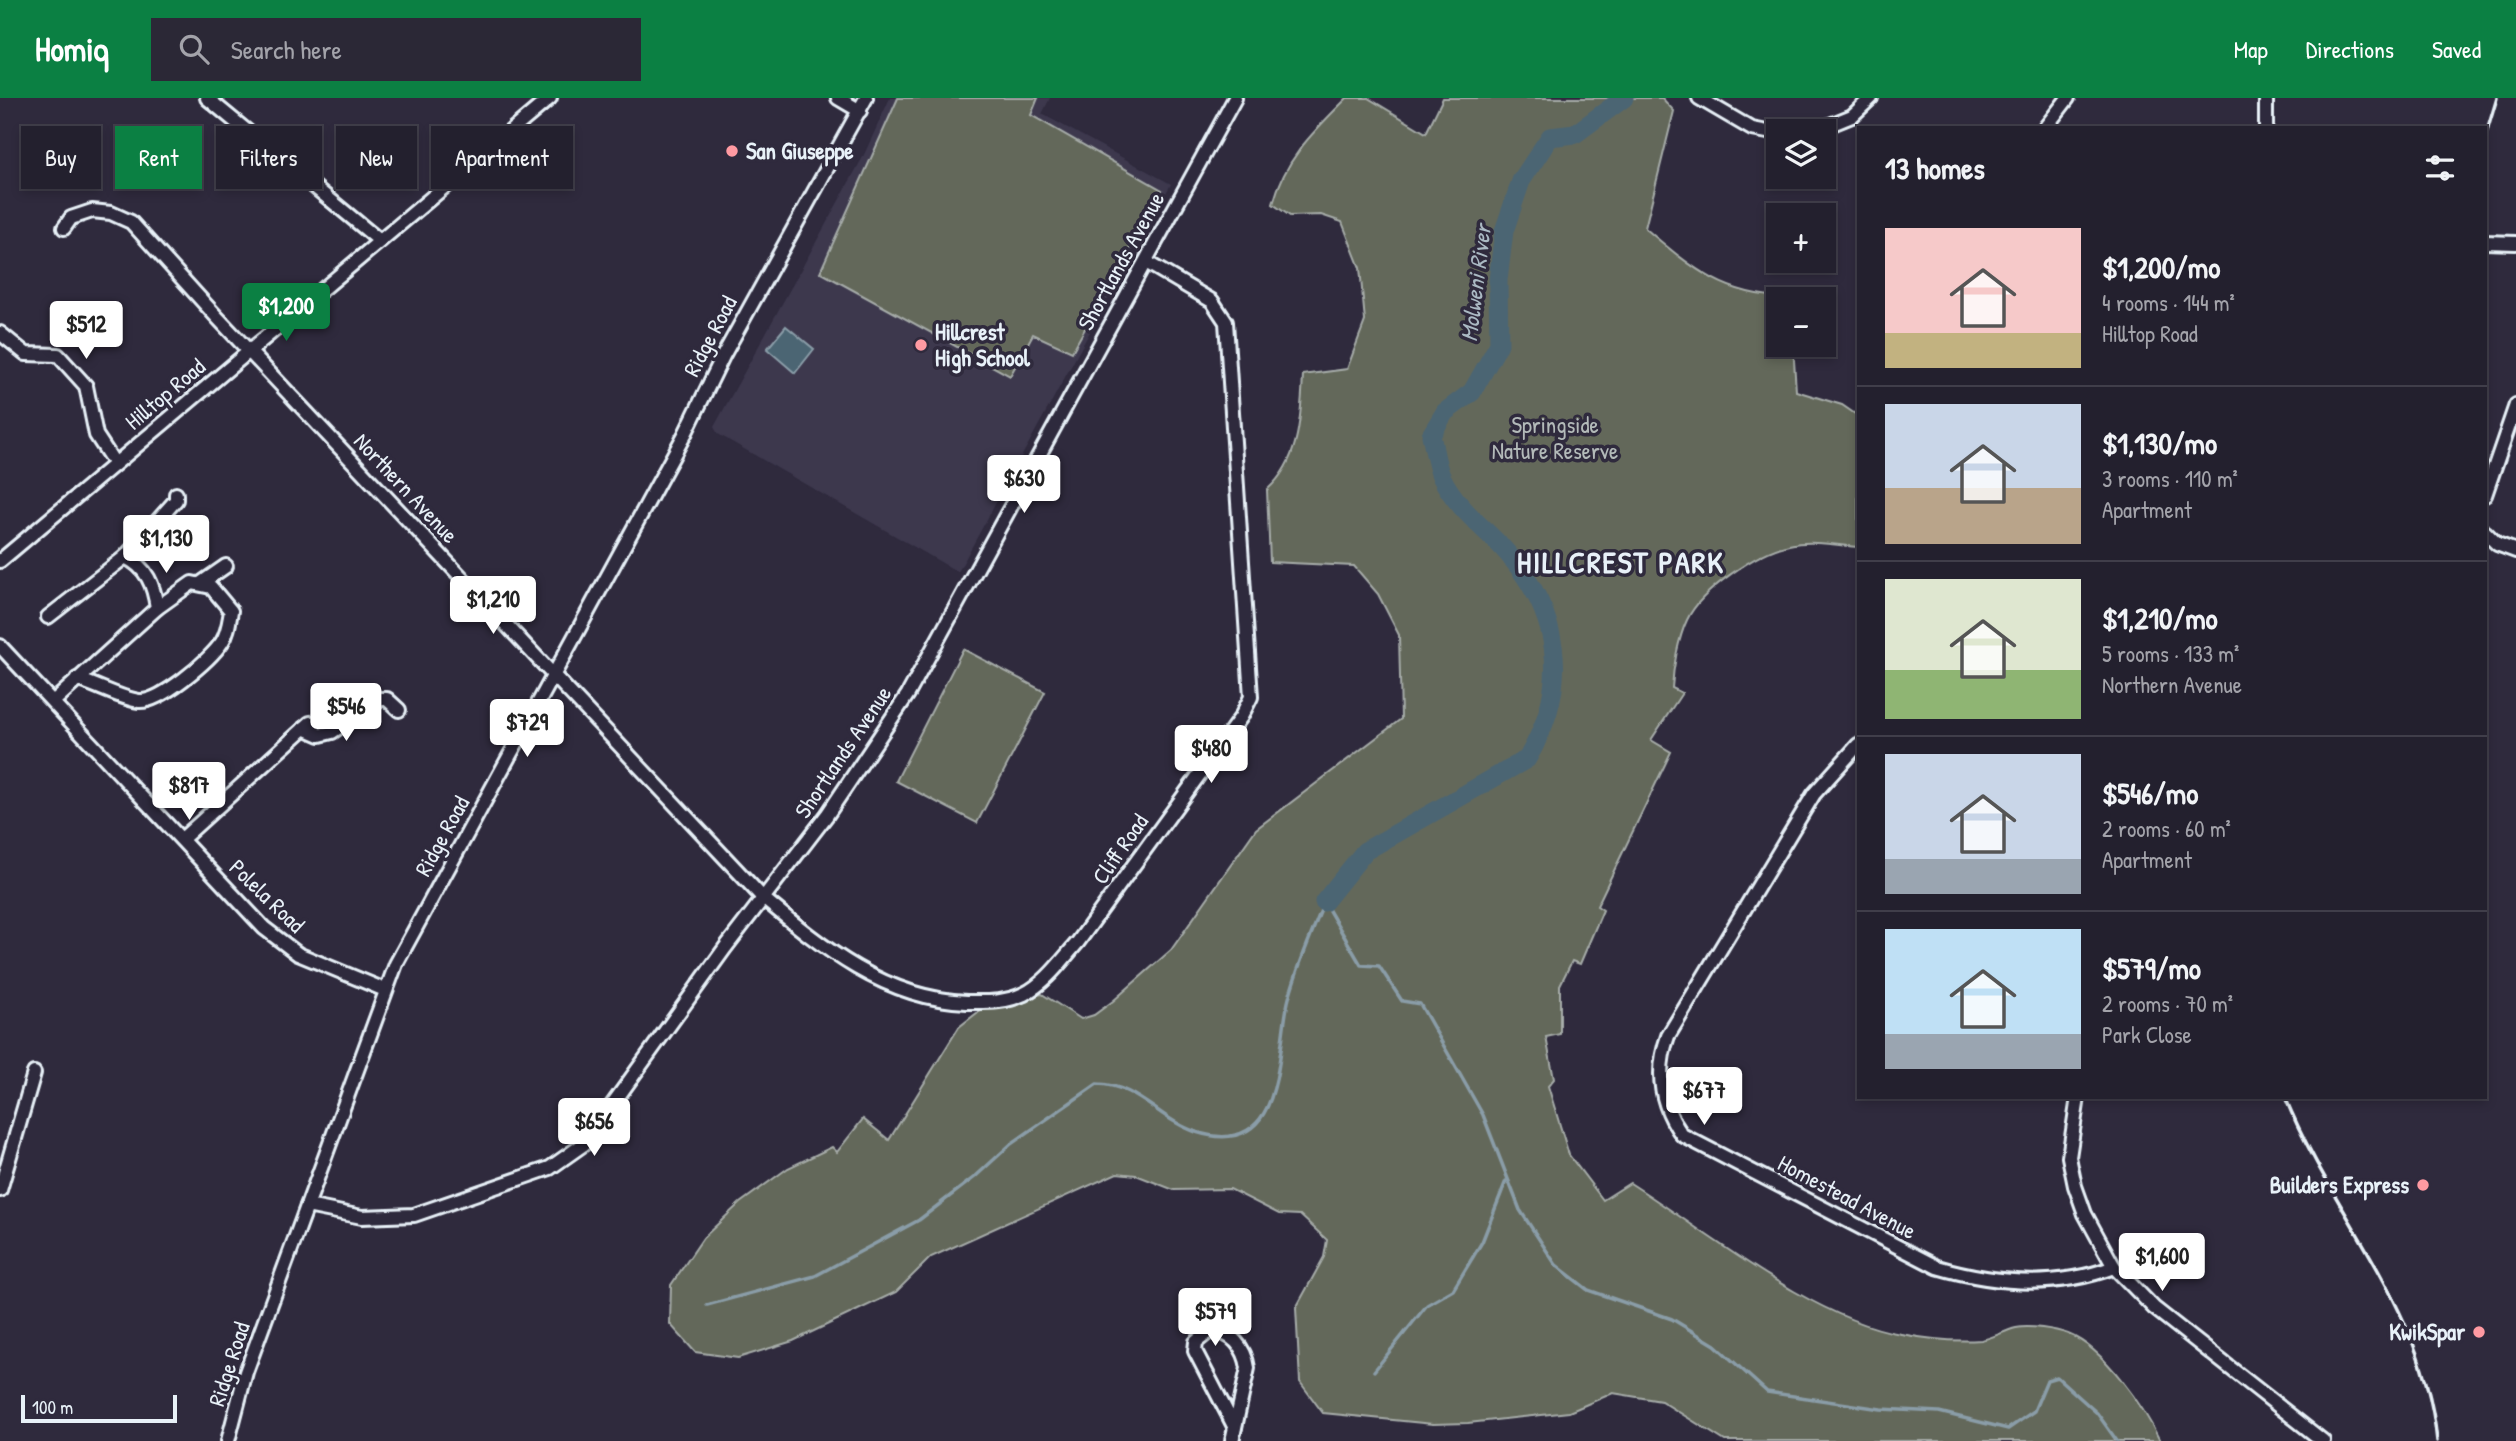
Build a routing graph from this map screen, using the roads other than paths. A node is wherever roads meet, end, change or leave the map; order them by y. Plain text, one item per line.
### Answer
1 (207, 98) edge
2 (550, 98) edge
3 (838, 98) edge
4 (866, 98) edge
5 (1235, 98) edge
6 (1699, 98) edge
7 (1871, 98) edge
8 (2068, 98) edge
9 (2266, 98) edge
10 (860, 111) junction
11 (1836, 122) edge
12 (2047, 126) edge
13 (2266, 126) edge
14 (1766, 132) edge
15 (64, 229) dead end
16 (380, 241) junction
17 (2487, 242) edge
18 (2516, 243) edge
19 (1146, 262) junction
20 (0, 333) edge
21 (249, 351) junction
22 (2516, 405) edge
23 (115, 464) junction
24 (2487, 489) edge
25 (176, 494) dead end
26 (2487, 534) edge
27 (2516, 551) edge
28 (125, 557) junction
29 (0, 561) edge
30 (226, 566) dead end
31 (200, 584) junction
32 (157, 608) junction
33 (48, 617) dead end
34 (0, 646) edge
35 (553, 675) junction
36 (77, 679) junction
37 (352, 698) dead end
38 (53, 702) junction
39 (399, 710) dead end
40 (304, 728) junction
41 (1857, 746) edge
42 (182, 839) junction
43 (763, 898) junction
44 (385, 990) junction
45 (34, 1073) dead end
46 (2078, 1099) edge
47 (0, 1190) edge
48 (307, 1206) junction
49 (2114, 1267) junction
50 (1233, 1435) edge
51 (228, 1441) edge
52 (2323, 1441) edge

1 - 16 street
2 - 16 street, Hilltop Road
3 - 10 street
4 - 10 street, Ridge Road
5 - 19 street, Shortlands Avenue
6 - 14 street
7 - 11 street
8 - 12 street
9 - 13 street
10 - 35 street, Ridge Road
15 - 21 street, Northern Avenue
16 - 21 street, Hilltop Road
17 - 18 street
19 - 43 street, Shortlands Avenue
19 - 43 street, Cliff Road
20 - 23 street
21 - 23 street, Hilltop Road
21 - 35 street, Northern Avenue
22 - 24 street
23 - 29 street, Hilltop Road
25 - 28 street
26 - 27 street
28 - 32 street
28 - 33 street
30 - 31 street
31 - 32 street
31 - 36 street
32 - 36 street
34 - 38 street, Polela Road
35 - 43 street, Northern Avenue
35 - 44 street, Ridge Road
36 - 38 street
37 - 40 street
38 - 42 street, Polela Road
39 - 40 street
40 - 42 street
41 - 49 street, Homestead Avenue
42 - 44 street, Polela Road
43 - 48 street, Shortlands Avenue
44 - 48 street, Ridge Road
45 - 47 street
46 - 49 street
48 - 51 street, Ridge Road
49 - 52 street
50 - 50 street

